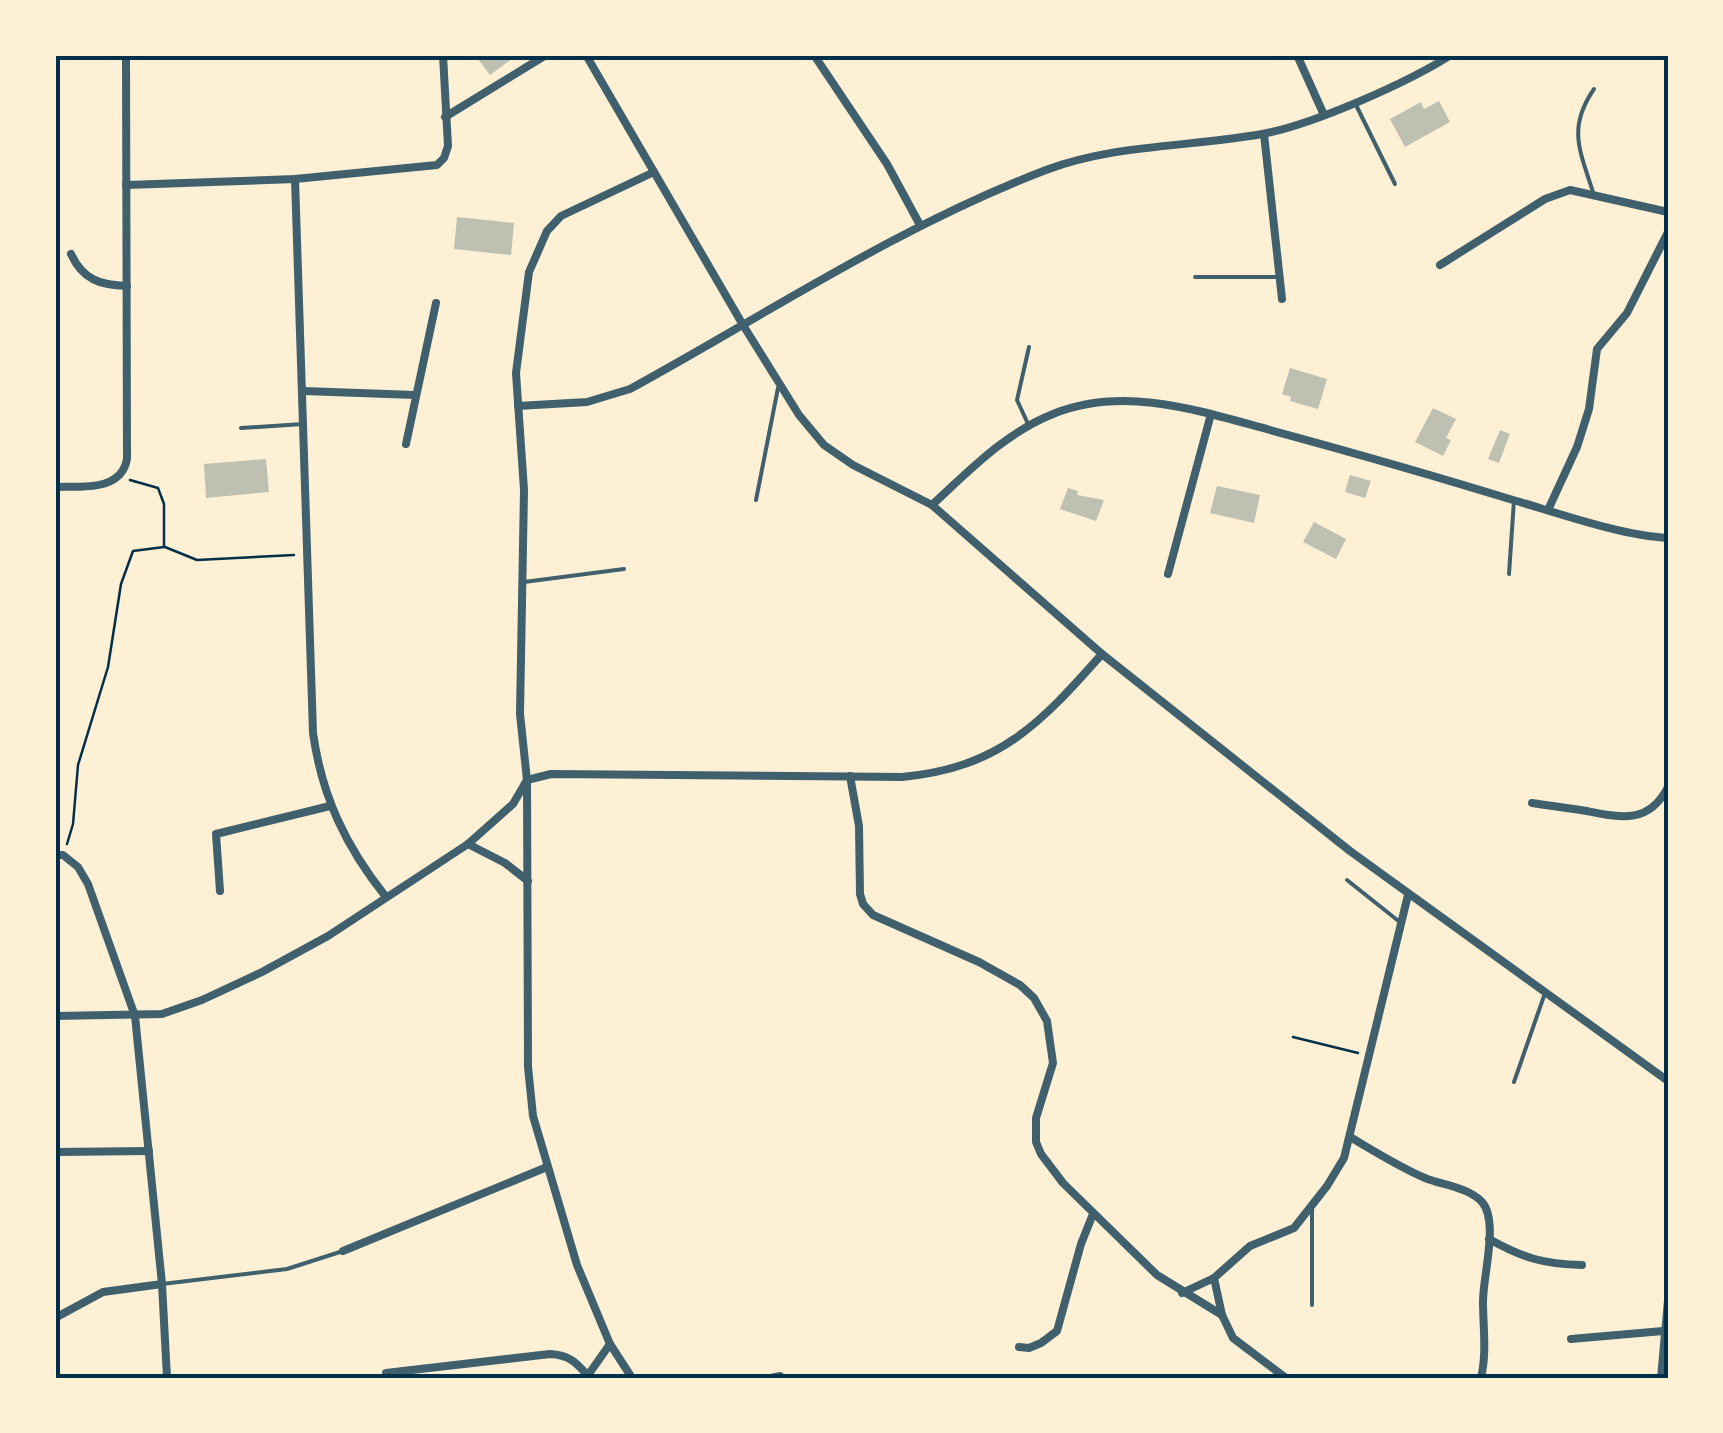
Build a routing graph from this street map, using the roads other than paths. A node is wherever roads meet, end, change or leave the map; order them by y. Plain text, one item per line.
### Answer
1 (126, 55) edge
2 (443, 55) edge
3 (546, 55) edge
4 (586, 55) edge
5 (814, 55) edge
6 (1297, 55) edge
7 (1451, 55) edge
8 (1594, 89) dead end
9 (1354, 101) junction
10 (1324, 115) junction
11 (445, 117) junction
12 (1264, 134) junction
13 (654, 172) junction
14 (295, 179) junction
15 (1395, 184) dead end
16 (126, 185) junction
17 (1594, 196) junction
18 (1668, 212) edge
19 (920, 226) junction
20 (1668, 232) edge
21 (72, 254) dead end
22 (1440, 265) dead end
23 (1195, 277) dead end
24 (1280, 278) junction
25 (127, 286) junction
26 (1282, 299) dead end
27 (436, 303) dead end
28 (743, 325) junction
29 (1029, 347) dead end
30 (779, 384) junction
31 (303, 391) junction
32 (415, 395) junction
33 (518, 406) junction
34 (1212, 414) junction
35 (304, 424) junction
36 (1029, 426) junction
37 (241, 428) dead end
38 (406, 444) dead end
39 (55, 486) edge
40 (756, 500) dead end
41 (1514, 500) junction
42 (932, 505) junction
43 (1548, 510) junction
44 (1668, 538) edge
45 (624, 569) dead end
46 (1168, 574) dead end
47 (1509, 574) dead end
48 (524, 582) junction
49 (1102, 654) junction
50 (850, 776) junction
51 (528, 780) junction
52 (1668, 788) edge
53 (1532, 802) dead end
54 (330, 806) junction
55 (468, 844) junction
56 (59, 855) edge
57 (1347, 880) dead end
58 (529, 881) junction
59 (220, 890) dead end
60 (1408, 895) junction
61 (386, 897) junction
62 (1401, 923) junction
63 (1544, 993) junction
64 (55, 1016) edge
65 (135, 1016) junction
66 (1668, 1081) edge
67 (1514, 1082) dead end
68 (1350, 1137) junction
69 (149, 1151) junction
70 (55, 1152) edge
71 (547, 1167) junction
72 (1312, 1208) junction
73 (1093, 1214) junction
74 (1489, 1239) junction
75 (343, 1251) joint
76 (1582, 1265) dead end
77 (1214, 1278) junction
78 (162, 1284) junction
79 (1182, 1293) junction
80 (1668, 1300) edge
81 (1312, 1304) dead end
82 (1222, 1315) junction
83 (55, 1318) edge
84 (1664, 1331) junction
85 (1571, 1340) dead end
86 (610, 1344) junction
87 (1019, 1347) dead end
88 (386, 1373) dead end
89 (587, 1377) edge
90 (167, 1378) edge
91 (632, 1378) edge
92 (1286, 1378) edge
93 (1481, 1378) edge
94 (1660, 1378) edge

1 - 16 street
2 - 11 street
3 - 11 street
4 - 13 street
5 - 19 street
6 - 10 street
7 - 9 street
8 - 17 lane
9 - 10 street
9 - 15 lane
10 - 12 street
11 - 14 street
12 - 19 street
12 - 24 street
13 - 28 street
13 - 33 street
14 - 16 street
14 - 31 street
16 - 25 street
17 - 18 street
17 - 22 street
19 - 28 street
20 - 43 street
21 - 25 street
23 - 24 lane
24 - 26 street
25 - 39 street
27 - 32 street
28 - 30 street
28 - 33 street
29 - 36 lane
30 - 40 lane
30 - 42 street
31 - 32 street
31 - 35 street
32 - 38 street
33 - 48 street
34 - 36 street
34 - 41 street
34 - 46 street
35 - 37 lane
35 - 54 street
36 - 42 street
41 - 43 street
41 - 47 lane
42 - 49 street
43 - 44 street
45 - 48 lane
48 - 51 street
49 - 50 street
49 - 60 street
50 - 51 street
50 - 73 street
51 - 55 street
51 - 58 street
52 - 53 street
54 - 59 street
54 - 61 street
55 - 58 street
55 - 61 street
56 - 65 street
57 - 62 lane
58 - 71 street
60 - 62 street
60 - 63 street
61 - 65 street
62 - 68 street
63 - 66 street
63 - 67 lane
64 - 65 street
65 - 69 street
68 - 72 street
68 - 74 street
69 - 70 street
69 - 78 street
71 - 75 street
71 - 86 street
72 - 77 street
72 - 81 lane
73 - 79 street
73 - 87 street
74 - 76 street
74 - 93 street
75 - 78 lane
77 - 79 street
77 - 82 street
78 - 83 street
78 - 90 street
79 - 82 street
80 - 84 street
82 - 92 street
84 - 85 street
84 - 94 street
86 - 89 street
86 - 91 street
88 - 89 street

